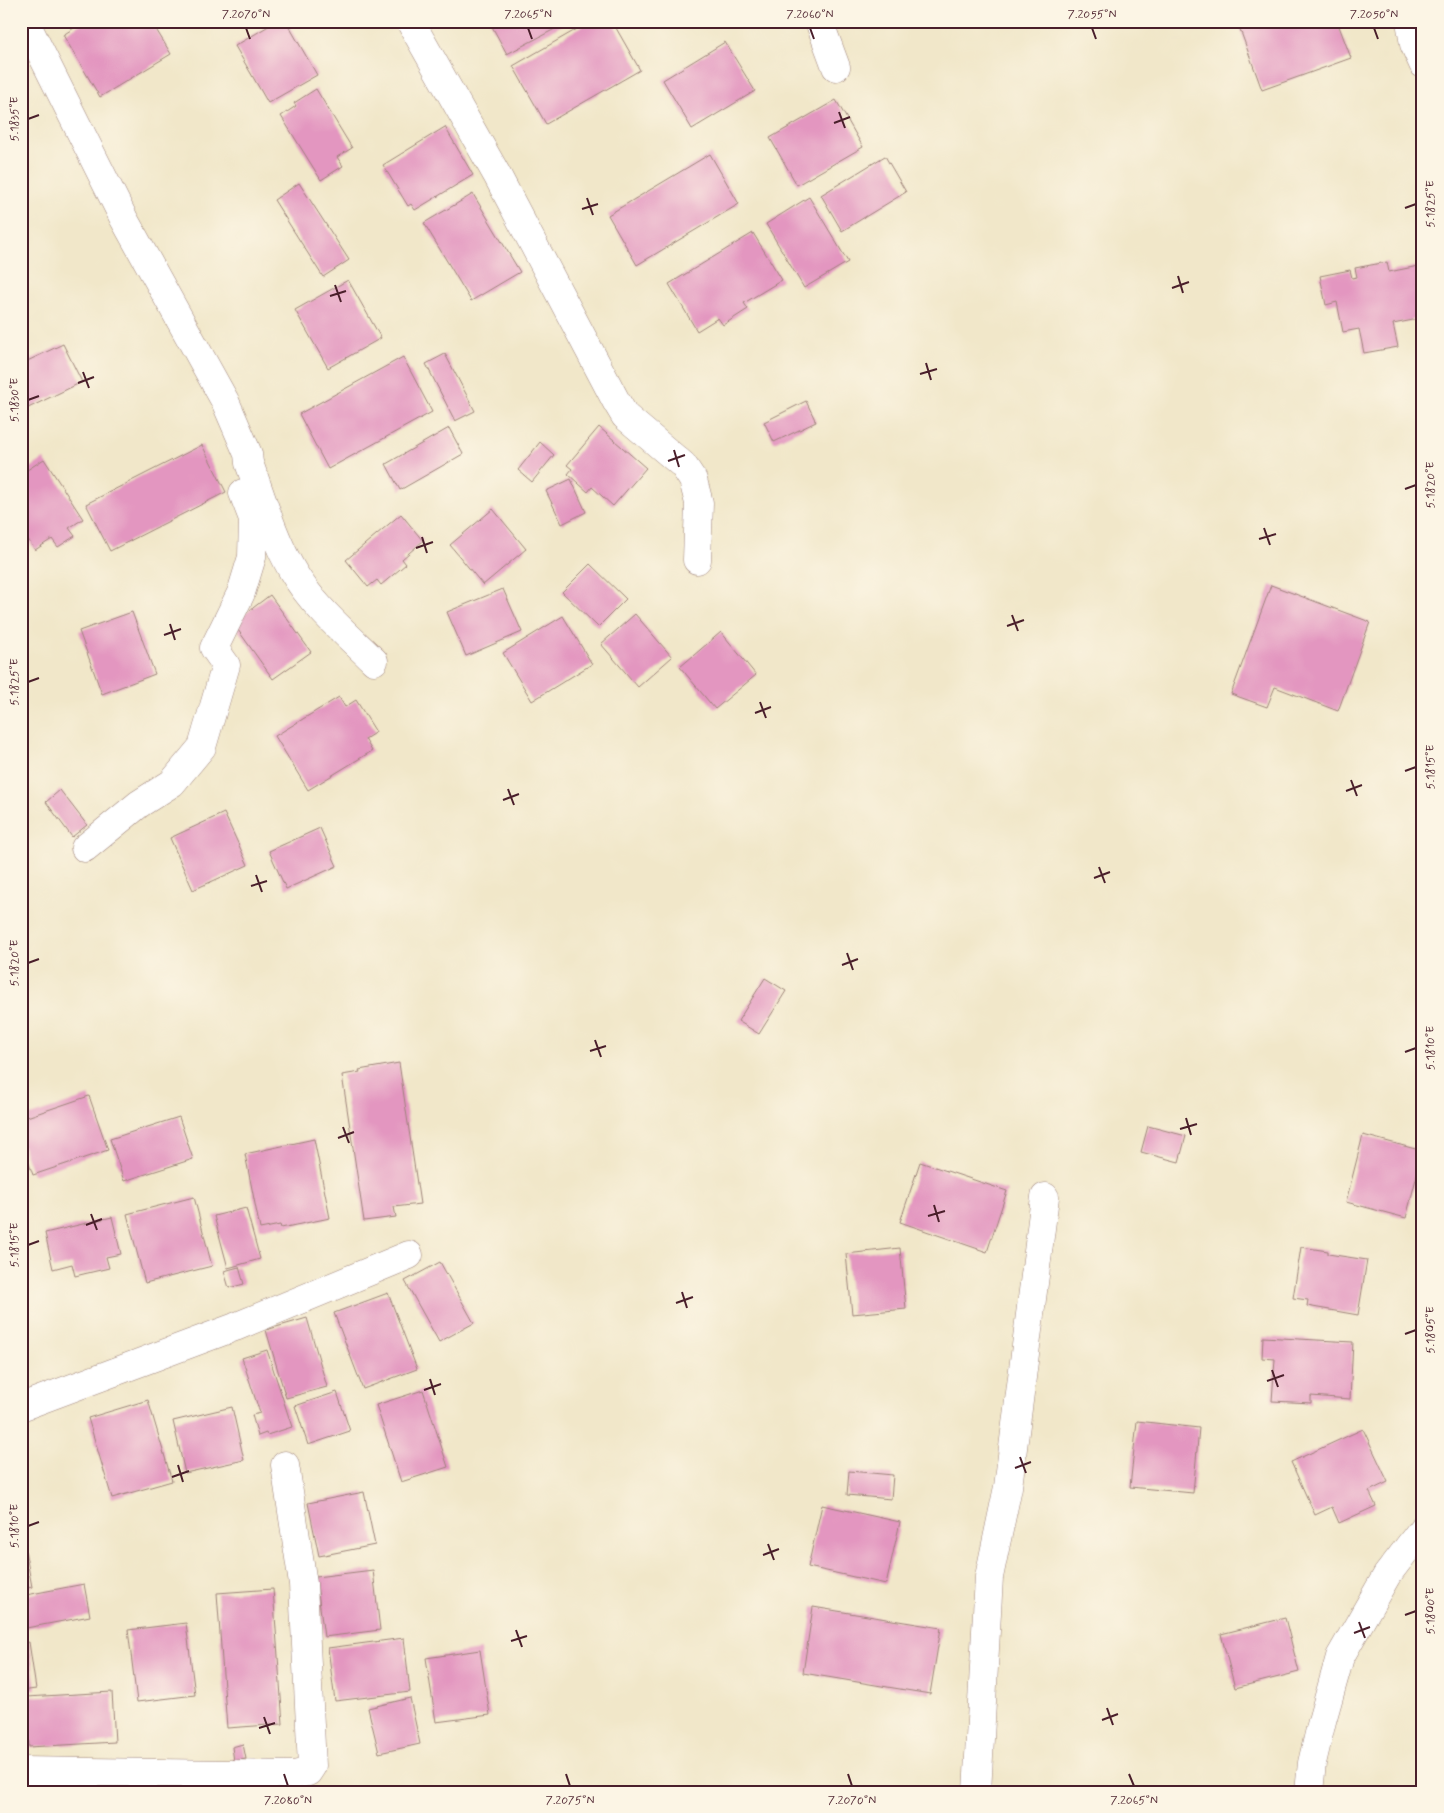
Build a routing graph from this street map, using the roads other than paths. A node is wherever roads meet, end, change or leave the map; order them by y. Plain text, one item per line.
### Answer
1 (25, 21) edge
2 (410, 21) edge
3 (820, 21) edge
4 (1410, 21) edge
5 (1423, 64) edge
6 (836, 67) dead end
7 (249, 463) junction
8 (697, 560) dead end
9 (374, 661) dead end
10 (85, 848) dead end
11 (1045, 1197) dead end
12 (408, 1255) dead end
13 (21, 1407) edge
14 (285, 1465) dead end
15 (1423, 1528) edge
16 (21, 1771) edge
17 (977, 1792) edge
18 (1309, 1792) edge

1 - 7 street
2 - 8 street
3 - 6 street
4 - 5 street
7 - 9 street
7 - 10 street
11 - 17 street
12 - 13 street
14 - 16 street
15 - 18 street

